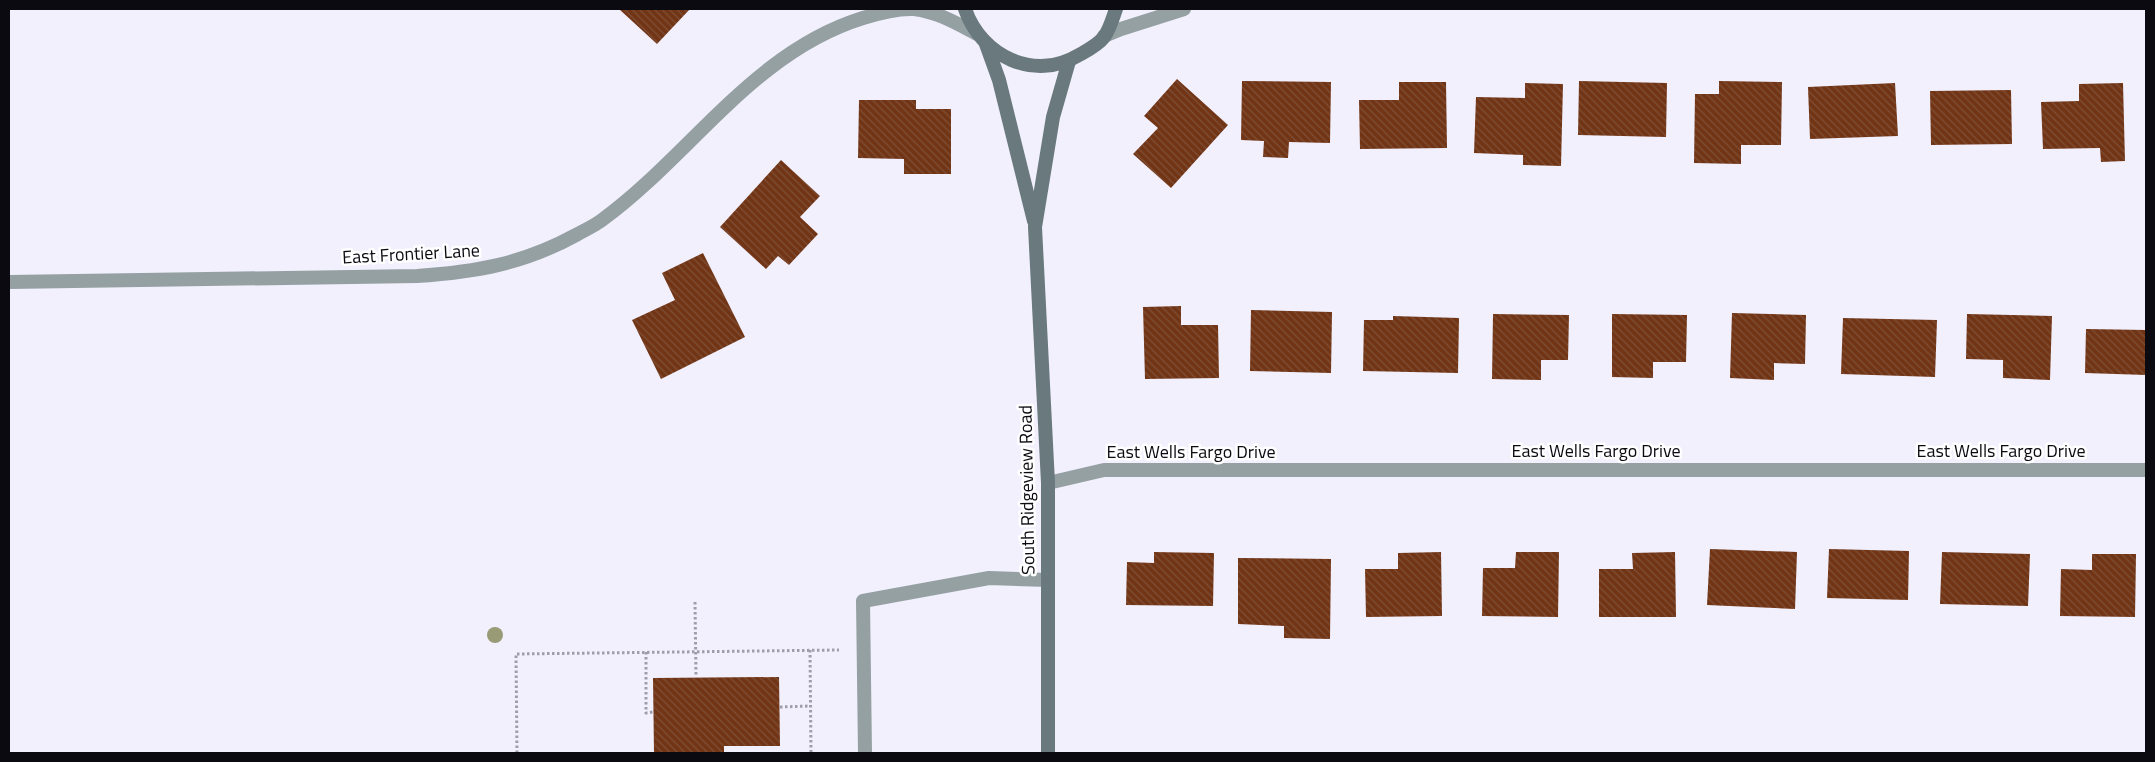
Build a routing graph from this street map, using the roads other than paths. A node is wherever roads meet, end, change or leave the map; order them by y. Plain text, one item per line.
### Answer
1 (965, 9) edge
2 (1116, 9) edge
3 (1184, 9) edge
4 (885, 10) edge
5 (1104, 36) junction
6 (981, 38) junction
7 (1069, 61) junction
8 (1035, 226) junction
9 (9, 282) edge
10 (2146, 470) edge
11 (1048, 483) junction
12 (1048, 580) junction
13 (865, 753) edge
14 (1048, 753) edge

1 - 6 main road
2 - 5 main road
3 - 5 street
4 - 6 street, East Frontier Lane
4 - 9 street, East Frontier Lane
5 - 7 main road
6 - 7 main road
6 - 8 main road
7 - 8 main road
8 - 11 main road, South Ridgeview Road
10 - 11 street, East Wells Fargo Drive
11 - 12 main road, South Ridgeview Road
12 - 13 street
12 - 14 main road, South Ridgeview Road

